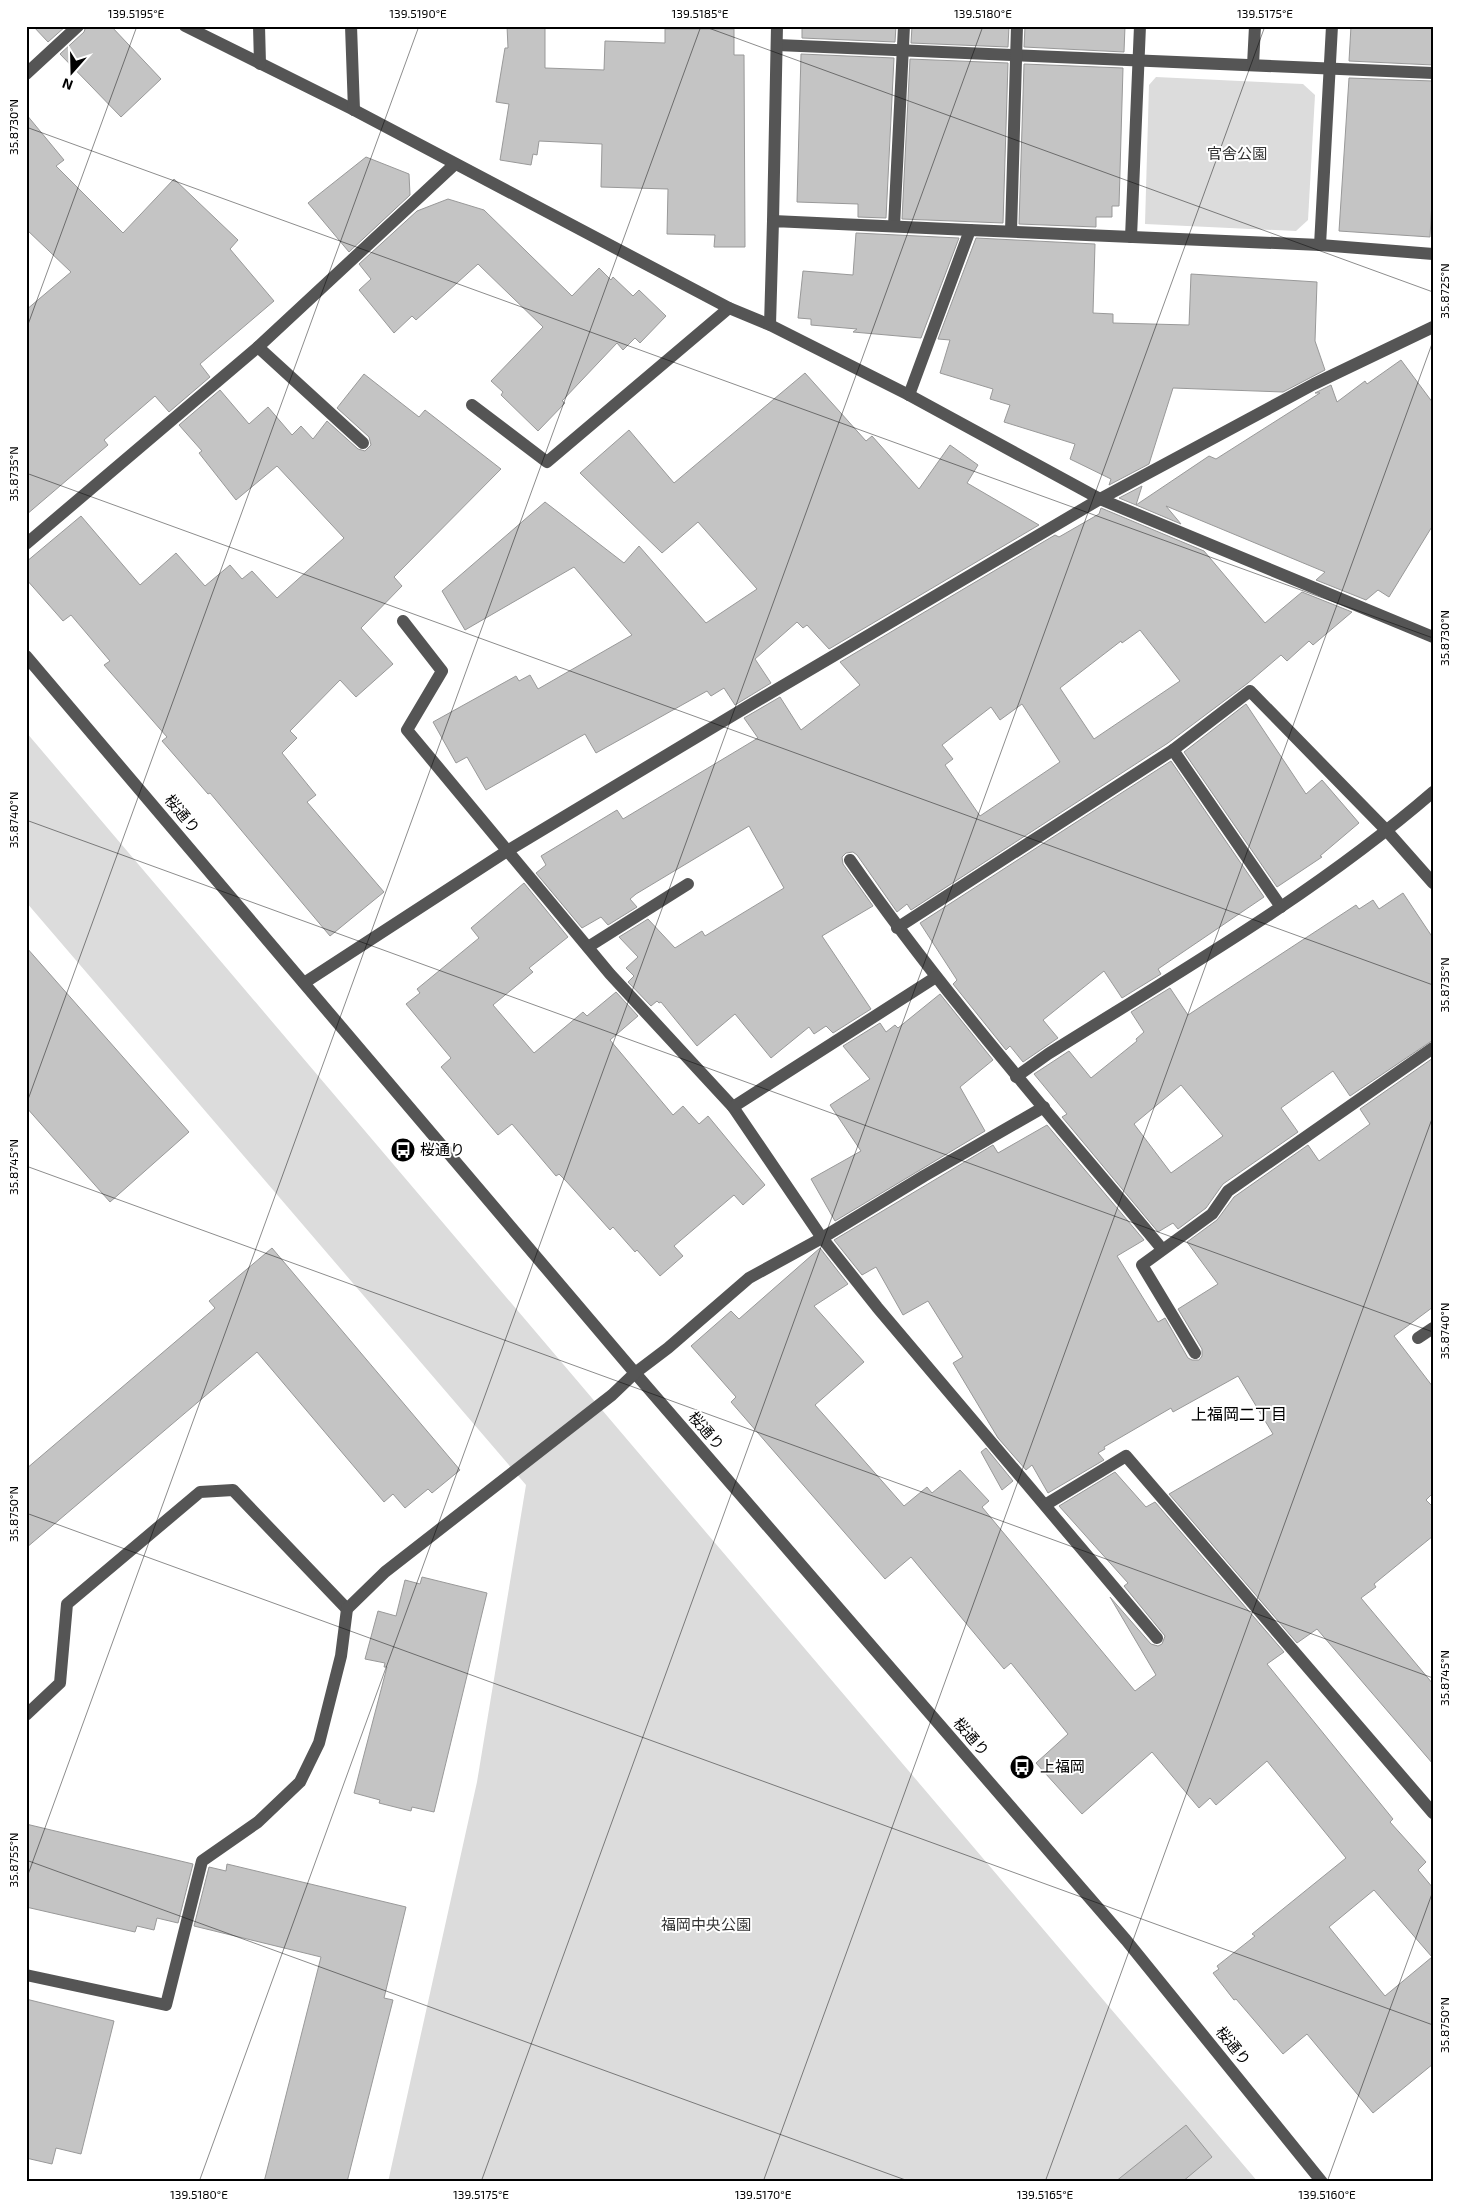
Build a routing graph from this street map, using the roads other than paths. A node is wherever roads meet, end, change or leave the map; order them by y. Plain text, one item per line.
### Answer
1 (78, 26) edge
2 (185, 26) edge
3 (259, 26) edge
4 (351, 26) edge
5 (777, 26) edge
6 (904, 26) edge
7 (1017, 26) edge
8 (1140, 26) edge
9 (1256, 26) edge
10 (1332, 26) edge
11 (777, 45) junction
12 (903, 50) junction
13 (1016, 55) junction
14 (1139, 60) junction
15 (260, 64) junction
16 (1253, 65) junction
17 (1329, 68) junction
18 (1433, 73) edge
19 (26, 74) edge
20 (354, 110) junction
21 (456, 164) junction
22 (773, 222) junction
23 (894, 226) junction
24 (970, 230) junction
25 (1011, 231) junction
26 (1132, 237) junction
27 (1320, 245) junction
28 (1433, 254) edge
29 (729, 308) junction
30 (770, 325) junction
31 (1433, 327) edge
32 (258, 348) junction
33 (909, 395) junction
34 (472, 405) dead end
35 (363, 443) dead end
36 (1100, 499) junction
37 (26, 544) edge
38 (403, 621) dead end
39 (1433, 637) edge
40 (26, 656) edge
41 (1173, 750) junction
42 (1433, 792) edge
43 (1387, 831) junction
44 (507, 851) junction
45 (850, 860) dead end
46 (1433, 883) edge
47 (688, 884) dead end
48 (1281, 907) junction
49 (897, 928) junction
50 (588, 947) junction
51 (936, 977) junction
52 (304, 983) junction
53 (1433, 1048) edge
54 (1016, 1077) junction
55 (1044, 1107) junction
56 (733, 1108) junction
57 (822, 1238) junction
58 (1162, 1249) junction
59 (1433, 1328) edge
60 (1418, 1338) dead end
61 (1195, 1353) dead end
62 (635, 1373) junction
63 (1045, 1505) junction
64 (347, 1609) junction
65 (1157, 1638) dead end
66 (26, 1715) edge
67 (1433, 1813) edge
68 (26, 1975) edge
69 (1322, 2182) edge

1 - 19 street
2 - 15 street
3 - 15 street
4 - 20 street
5 - 11 street
6 - 12 street
7 - 13 street
8 - 14 street
9 - 16 street
10 - 17 street
11 - 12 street
11 - 22 street
12 - 13 street
12 - 23 street
13 - 14 street
13 - 25 street
14 - 16 street
14 - 26 street
15 - 20 street
16 - 17 street
17 - 18 street
17 - 27 street
20 - 21 street
21 - 29 street
21 - 32 street
22 - 23 street
22 - 30 street
23 - 24 street
24 - 25 street
24 - 33 street
25 - 26 street
26 - 27 street
27 - 28 street
29 - 30 street
29 - 34 street
30 - 33 street
31 - 36 street
32 - 35 street
32 - 37 street
33 - 36 street
36 - 39 street
36 - 44 street
38 - 44 street
40 - 52 street, 桜通り
41 - 43 street
41 - 48 street
41 - 49 street
42 - 43 street
43 - 46 street
43 - 48 street
44 - 50 street
44 - 52 street
45 - 49 street
47 - 50 street
48 - 54 street
49 - 51 street
50 - 56 street
51 - 54 street
51 - 56 street
52 - 62 street, 桜通り
53 - 58 street
54 - 55 street
55 - 57 street
55 - 58 street
56 - 57 street
57 - 62 street
57 - 63 street
58 - 61 street
59 - 60 street
62 - 64 street
62 - 69 street, 桜通り
63 - 65 street
63 - 67 street
64 - 66 street
64 - 68 street

